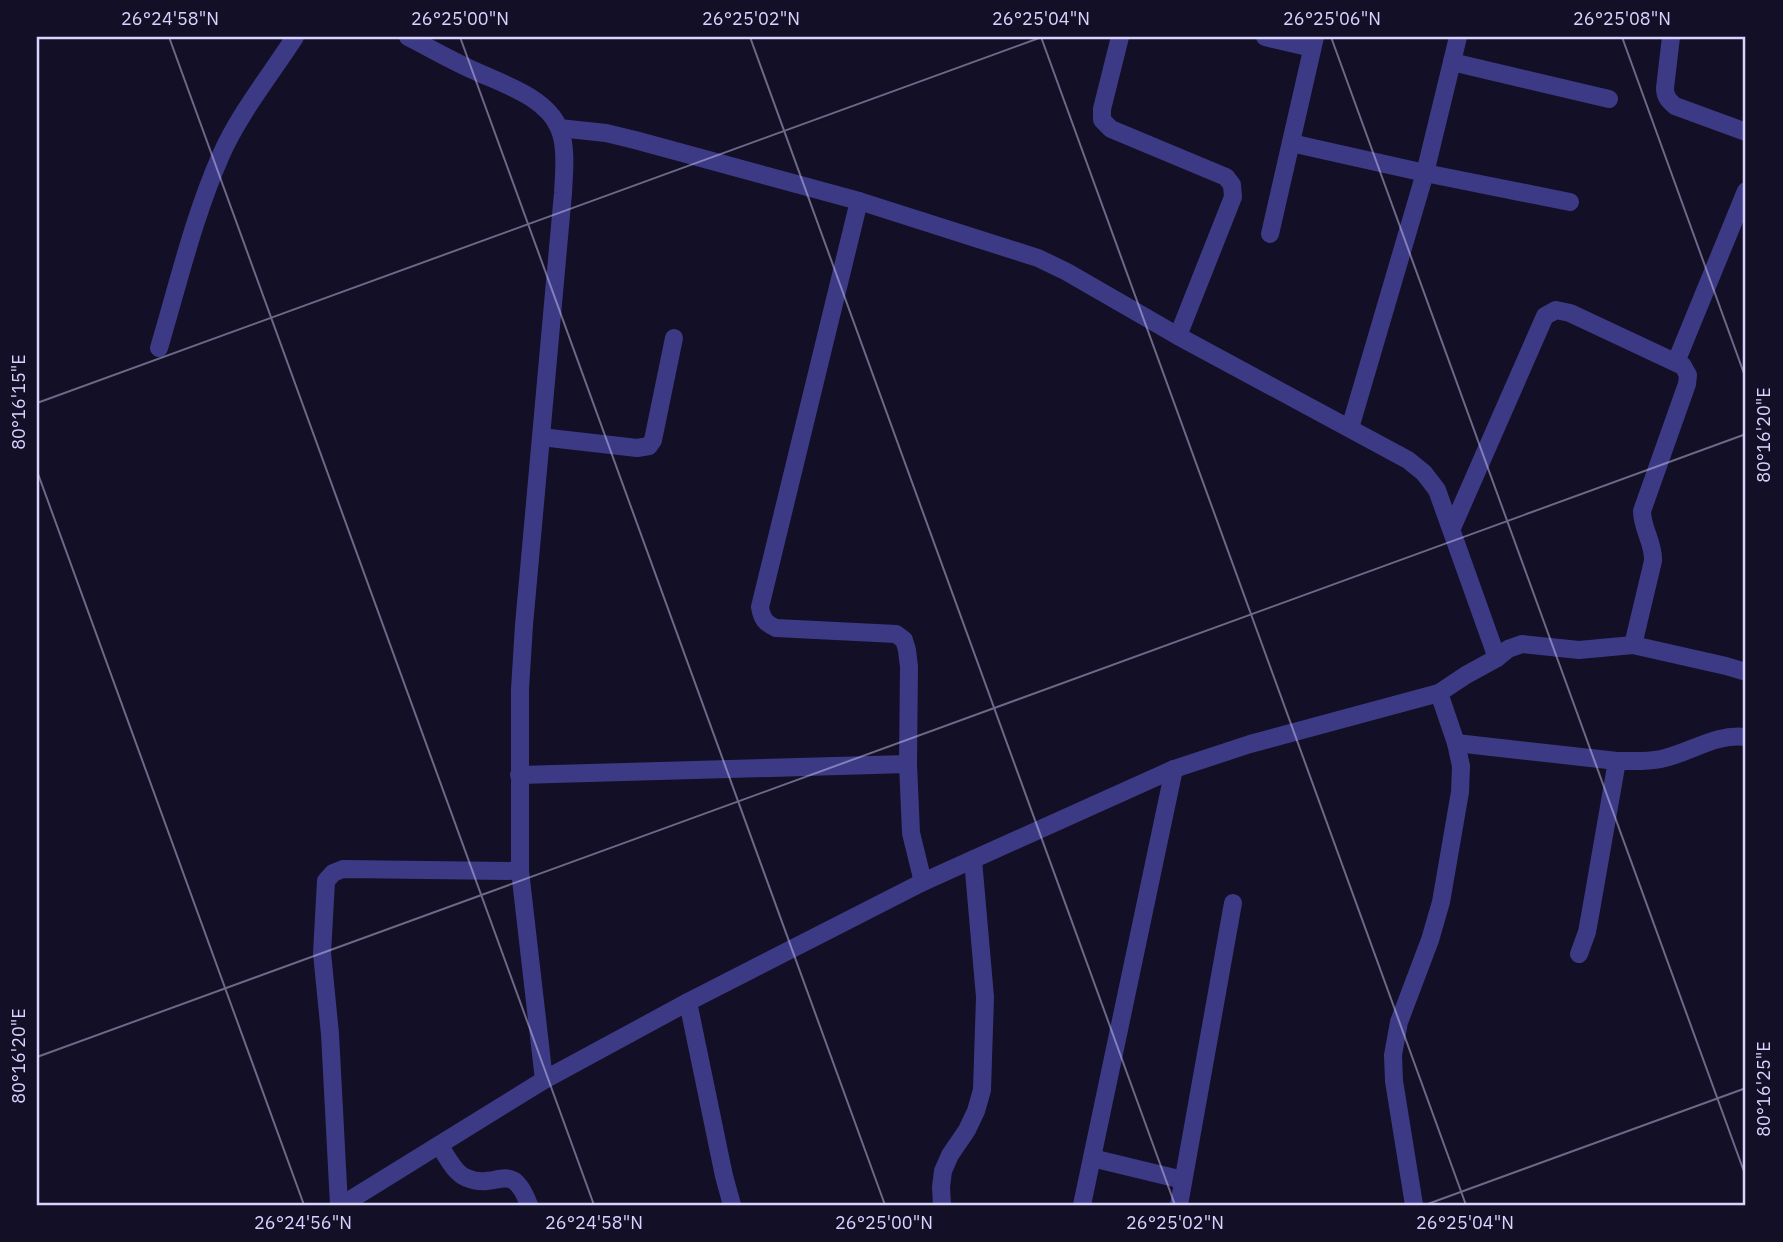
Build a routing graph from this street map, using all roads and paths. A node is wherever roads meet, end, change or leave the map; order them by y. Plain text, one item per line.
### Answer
1 (295, 37) edge
2 (408, 37) edge
3 (1120, 37) edge
4 (1265, 37) edge
5 (1458, 37) edge
6 (1671, 37) edge
7 (1314, 42) edge
8 (1452, 62) junction
9 (1609, 99) dead end
10 (559, 128) junction
11 (1746, 132) edge
12 (1291, 143) junction
13 (1425, 173) junction
14 (1746, 191) edge
15 (859, 201) junction
16 (1570, 202) dead end
17 (1270, 234) dead end
18 (1178, 336) junction
19 (674, 338) dead end
20 (159, 348) dead end
21 (1675, 362) junction
22 (1350, 428) junction
23 (541, 437) junction
24 (1452, 528) junction
25 (1633, 645) junction
26 (1497, 658) junction
27 (1746, 672) edge
28 (1438, 693) junction
29 (1746, 737) edge
30 (1456, 743) junction
31 (1617, 761) junction
32 (908, 764) junction
33 (1174, 769) junction
34 (519, 775) junction
35 (973, 860) junction
36 (520, 871) junction
37 (923, 882) junction
38 (1233, 903) dead end
39 (1578, 954) dead end
40 (688, 1002) junction
41 (544, 1080) junction
42 (439, 1145) junction
43 (1092, 1158) junction
44 (1183, 1180) junction
45 (341, 1205) edge
46 (528, 1205) edge
47 (732, 1205) edge
48 (942, 1205) edge
49 (1082, 1205) edge
50 (1179, 1205) edge
51 (1414, 1205) edge

1 - 20 street
2 - 10 street
3 - 18 street
4 - 7 street
5 - 8 street
6 - 11 street
7 - 12 street
8 - 9 street
8 - 13 street
10 - 15 street
10 - 23 street
12 - 13 street
12 - 17 street
13 - 16 street
13 - 22 street
14 - 21 street
15 - 18 street
15 - 32 street
18 - 22 street
19 - 23 street
21 - 24 street
21 - 25 street
22 - 24 street
23 - 34 street
24 - 26 street
25 - 26 street
25 - 27 street
26 - 28 street
28 - 30 street
28 - 33 street
29 - 31 street
30 - 31 street
30 - 51 street
31 - 39 street
32 - 34 street
32 - 37 street
33 - 35 street
33 - 43 street
34 - 36 street
35 - 37 street
35 - 48 street
36 - 41 street
36 - 45 street
37 - 40 street
38 - 44 street
40 - 41 street
40 - 47 street
41 - 42 street
42 - 45 street
42 - 46 street
43 - 44 street
43 - 49 street
44 - 50 street

